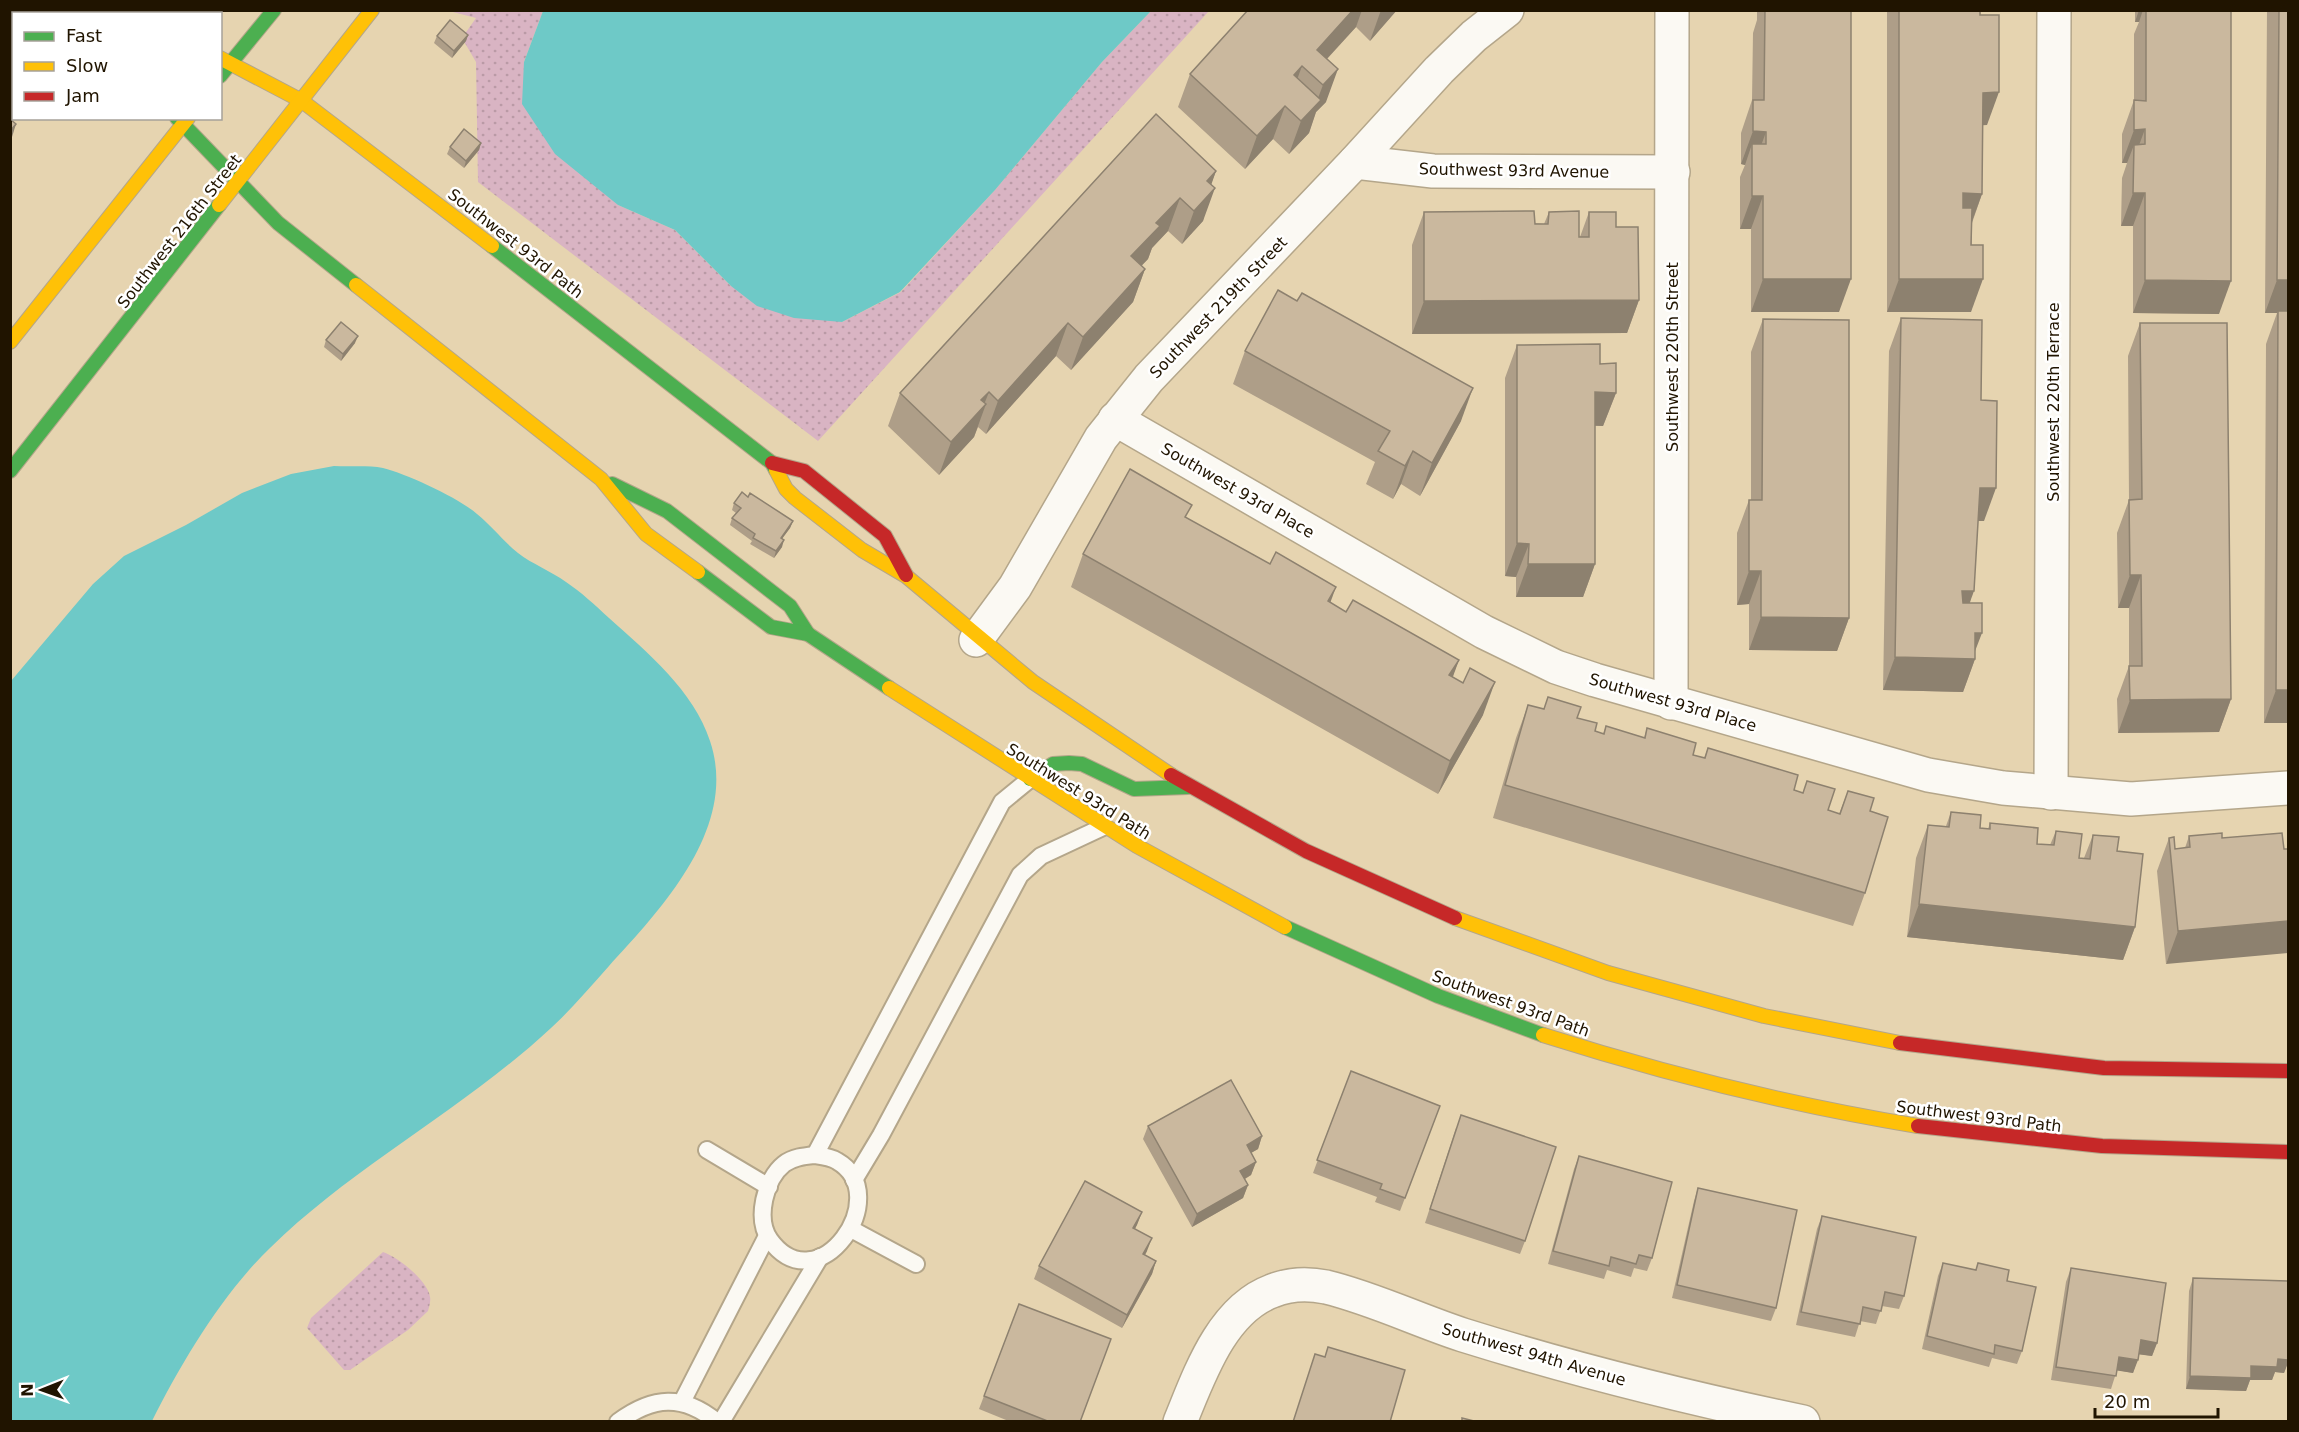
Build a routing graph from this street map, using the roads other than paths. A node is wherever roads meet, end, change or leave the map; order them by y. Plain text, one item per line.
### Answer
1 (274, 10) edge
2 (372, 10) edge
3 (1507, 10) edge
4 (1672, 10) edge
5 (2054, 10) edge
6 (225, 61) edge
7 (302, 101) junction
8 (183, 120) edge
9 (1355, 162) junction
10 (1673, 172) junction
11 (237, 183) junction
12 (10, 342) edge
13 (1116, 419) junction
14 (772, 463) junction
15 (10, 471) edge
16 (601, 479) junction
17 (907, 576) junction
18 (808, 634) junction
19 (976, 640) junction
20 (1671, 703) junction
21 (1030, 780) junction
22 (1188, 787) junction
23 (2289, 788) edge
24 (2050, 793) junction
25 (1103, 827) junction
26 (2289, 1071) edge
27 (707, 1150) dead end
28 (2289, 1152) edge
29 (815, 1155) junction
30 (854, 1180) junction
31 (769, 1187) junction
32 (851, 1229) junction
33 (767, 1236) junction
34 (820, 1257) junction
35 (916, 1264) dead end
36 (682, 1402) junction
37 (1760, 1417) edge
38 (618, 1422) edge
39 (719, 1422) edge
40 (1180, 1422) edge
41 (1803, 1422) edge

1 - 6 street
2 - 7 street, Southwest 216th Street
3 - 9 street, Southwest 219th Street
4 - 10 street, Southwest 220th Street
5 - 24 street, Southwest 220th Terrace
6 - 7 street, Southwest 93rd Path
7 - 11 street, Southwest 216th Street
7 - 14 street, Southwest 93rd Path
8 - 11 street, Southwest 93rd Path
8 - 12 street
9 - 10 street, Southwest 93rd Avenue
9 - 13 street, Southwest 219th Street
10 - 20 street, Southwest 220th Street
11 - 15 street, Southwest 216th Street
11 - 16 street, Southwest 93rd Path
13 - 19 street, Southwest 219th Street
13 - 20 street, Southwest 93rd Place
14 - 17 street, Southwest 93rd Path
14 - 17 street, Southwest 93rd Path
16 - 18 street, Southwest 93rd Path
16 - 18 street, Southwest 93rd Path
17 - 19 street, Southwest 93rd Path
18 - 21 street, Southwest 93rd Path
19 - 22 street, Southwest 93rd Path
20 - 24 street, Southwest 93rd Place
21 - 22 street
21 - 25 street, Southwest 93rd Path
21 - 29 lane
22 - 26 street, Southwest 93rd Path
23 - 24 street, Southwest 93rd Place
25 - 28 street, Southwest 93rd Path
25 - 30 lane
27 - 31 lane
29 - 30 lane
29 - 31 lane
30 - 32 lane
31 - 33 lane
32 - 34 lane
32 - 35 lane
33 - 34 lane
33 - 36 lane
34 - 39 lane
36 - 38 lane
36 - 39 lane
37 - 40 street, Southwest 94th Avenue
37 - 41 street, Southwest 94th Avenue

